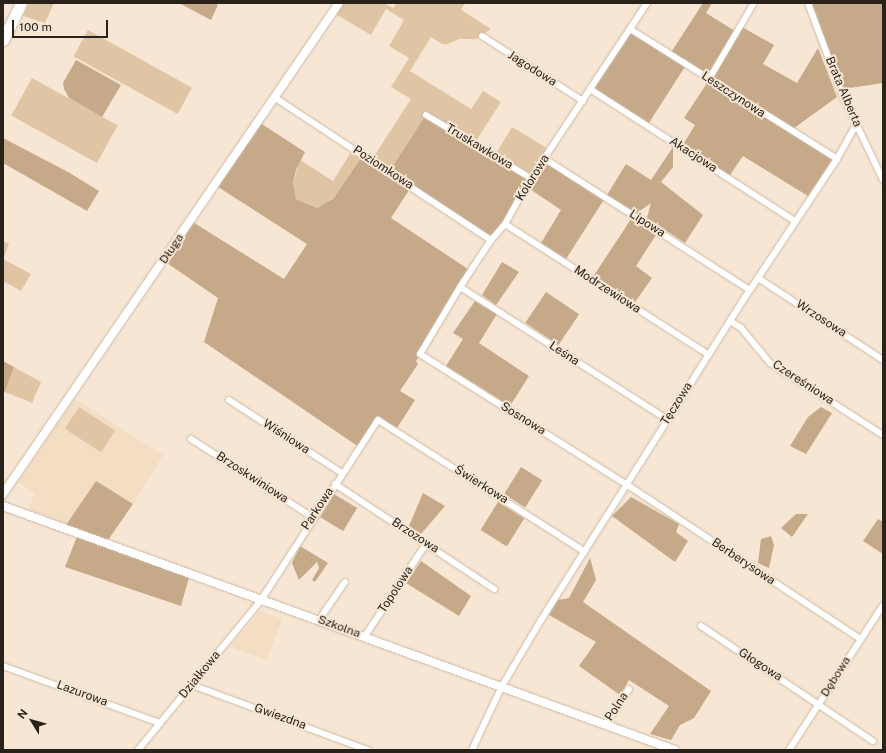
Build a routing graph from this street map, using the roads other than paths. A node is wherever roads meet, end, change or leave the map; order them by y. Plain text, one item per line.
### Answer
1 (21, 3) edge
2 (339, 3) edge
3 (647, 3) edge
4 (754, 3) edge
5 (808, 3) edge
6 (630, 29) junction
7 (482, 36) dead end
8 (3, 40) edge
9 (709, 79) junction
10 (590, 89) junction
11 (274, 97) junction
12 (583, 101) junction
13 (426, 115) dead end
14 (856, 125) junction
15 (545, 159) junction
16 (837, 159) junction
17 (532, 178) junction
18 (883, 180) edge
19 (795, 221) junction
20 (505, 224) junction
21 (491, 240) junction
22 (758, 278) junction
23 (460, 287) junction
24 (750, 290) junction
25 (730, 322) junction
26 (420, 354) joint
27 (709, 355) junction
28 (883, 360) edge
29 (230, 400) dead end
30 (378, 420) joint
31 (668, 420) junction
32 (883, 435) edge
33 (191, 440) dead end
34 (342, 473) junction
35 (335, 484) junction
36 (626, 484) junction
37 (3, 494) edge
38 (3, 506) edge
39 (312, 517) junction
40 (426, 544) junction
41 (584, 551) junction
42 (345, 582) dead end
43 (494, 589) dead end
44 (261, 600) junction
45 (883, 605) edge
46 (319, 620) junction
47 (701, 626) dead end
48 (365, 636) junction
49 (860, 639) junction
50 (3, 666) edge
51 (192, 685) junction
52 (502, 686) junction
53 (629, 689) dead end
54 (820, 704) junction
55 (160, 723) junction
56 (605, 725) junction
57 (873, 741) dead end
58 (138, 750) edge
59 (368, 750) edge
60 (472, 750) edge
61 (675, 750) edge
62 (789, 750) edge

1 - 8 highway
2 - 11 street, Długa
3 - 6 street, Kolorowa
4 - 9 street
5 - 14 street, Brata Alberta
6 - 9 street, Leszczynowa
6 - 10 street, Kolorowa
7 - 12 street, Jagodowa
9 - 16 street, Leszczynowa
10 - 12 street, Kolorowa
10 - 19 street, Akacjowa
11 - 21 street, Poziomkowa
11 - 37 street, Długa
12 - 15 street, Kolorowa
13 - 17 street, Truskawkowa
14 - 16 street, Tęczowa
14 - 18 street, Brata Alberta
15 - 17 street, Kolorowa
15 - 24 street, Lipowa
16 - 19 street, Tęczowa
17 - 20 street, Kolorowa
19 - 22 street, Tęczowa
20 - 21 street, Kolorowa
20 - 27 street, Modrzewiowa
21 - 23 street, Kolorowa
22 - 24 street, Tęczowa
22 - 28 street, Wrzosowa
23 - 26 street, Kolorowa
23 - 31 street, Leśna
24 - 25 street, Tęczowa
25 - 27 street, Tęczowa
25 - 32 street, Czereśniowa
26 - 36 street, Sosnowa
27 - 31 street, Tęczowa
29 - 34 street, Wiśniowa
30 - 34 street, Parkowa
30 - 41 street, Świerkowa
31 - 36 street, Tęczowa
33 - 39 street, Brzoskwiniowa
34 - 35 street, Parkowa
35 - 39 street, Parkowa
35 - 40 street, Brzozowa
36 - 41 street, Tęczowa
36 - 49 street, Berberysowa
38 - 44 street, Szkolna
39 - 44 street, Parkowa
40 - 43 street, Brzozowa
40 - 48 street, Topolowa
41 - 52 street, Tęczowa
42 - 46 street
44 - 46 street, Szkolna
44 - 51 street, Działkowa
45 - 49 street, Dębowa
46 - 48 street, Szkolna
47 - 54 street, Głogowa
48 - 52 street, Szkolna
49 - 54 street, Dębowa
50 - 55 street, Lazurowa
51 - 55 street, Działkowa
51 - 59 street, Gwiezdna
52 - 56 street, Szkolna
52 - 60 street, Tęczowa
53 - 56 street, Polna
54 - 57 street, Głogowa
54 - 62 street, Dębowa
55 - 58 street, Działkowa
56 - 61 street, Szkolna

